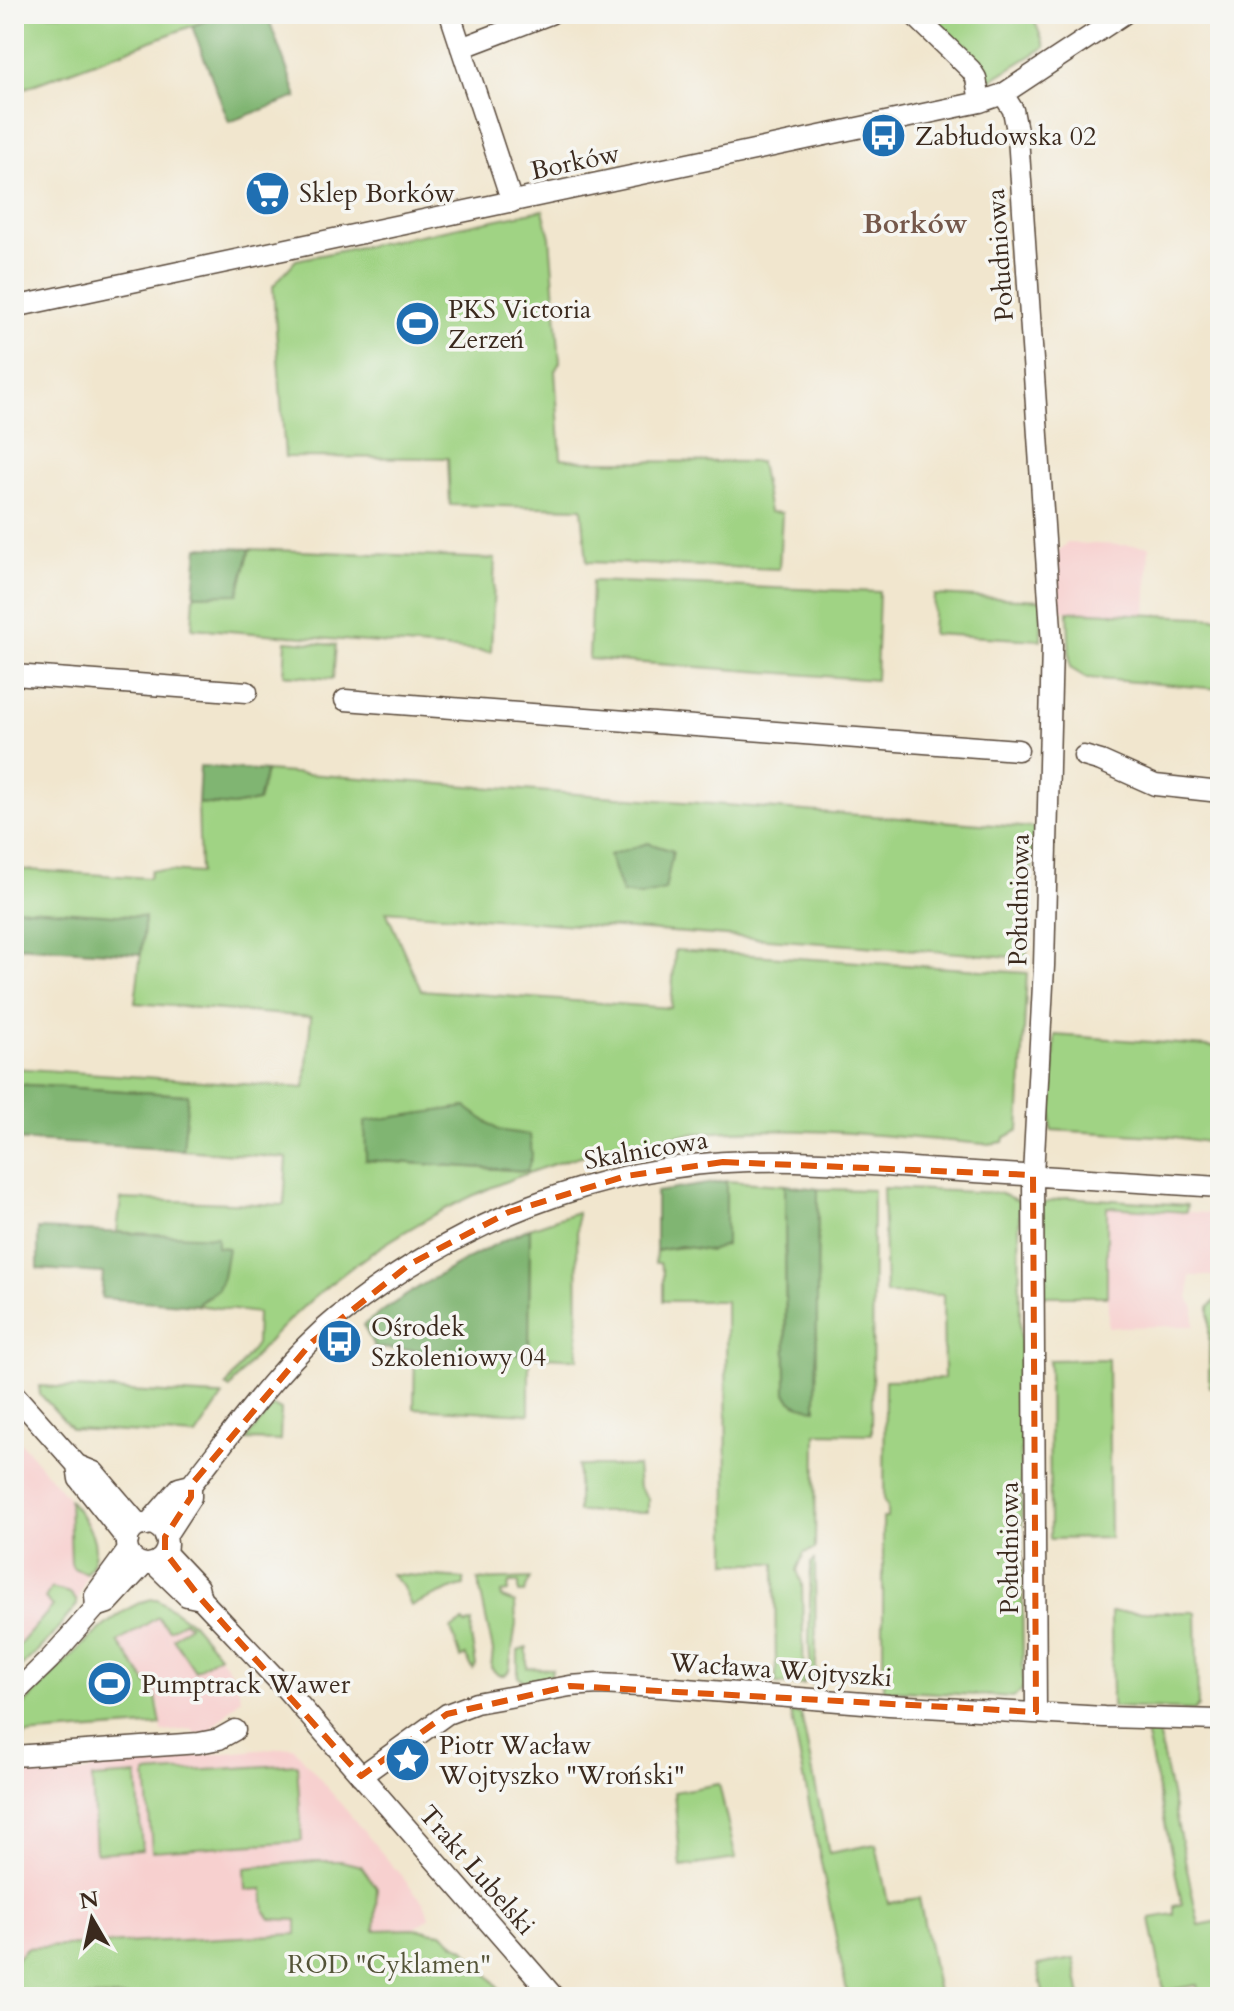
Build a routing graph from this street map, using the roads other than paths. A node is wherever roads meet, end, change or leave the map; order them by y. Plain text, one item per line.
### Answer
1 (450, 14) edge
2 (550, 14) edge
3 (913, 14) edge
4 (1124, 14) edge
5 (461, 48) junction
6 (1003, 94) junction
7 (980, 102) junction
8 (512, 202) junction
9 (14, 307) edge
10 (14, 675) edge
11 (247, 692) dead end
12 (345, 700) dead end
13 (1018, 750) dead end
14 (1084, 756) dead end
15 (1220, 792) edge
16 (1033, 1175) junction
17 (1220, 1187) edge
18 (14, 1394) edge
19 (146, 1544) junction
20 (14, 1694) edge
21 (1036, 1712) junction
22 (1220, 1720) edge
23 (235, 1730) dead end
24 (14, 1756) edge
25 (361, 1776) junction
26 (554, 1997) edge

1 - 5 street
2 - 5 street
3 - 7 street
4 - 6 street, Borków
5 - 8 street
6 - 7 street, Borków
6 - 16 street, Południowa
7 - 8 street, Borków
8 - 9 street, Borków
10 - 11 street
12 - 13 street
14 - 15 street
16 - 17 street, Skalnicowa
16 - 19 street, Skalnicowa
16 - 21 street, Południowa
18 - 19 street, Trakt Lubelski
19 - 20 street, Skalnicowa
19 - 25 street, Trakt Lubelski
21 - 22 street, Wacława Wojtyszki
21 - 25 street, Wacława Wojtyszki
23 - 24 street
25 - 26 street, Trakt Lubelski

